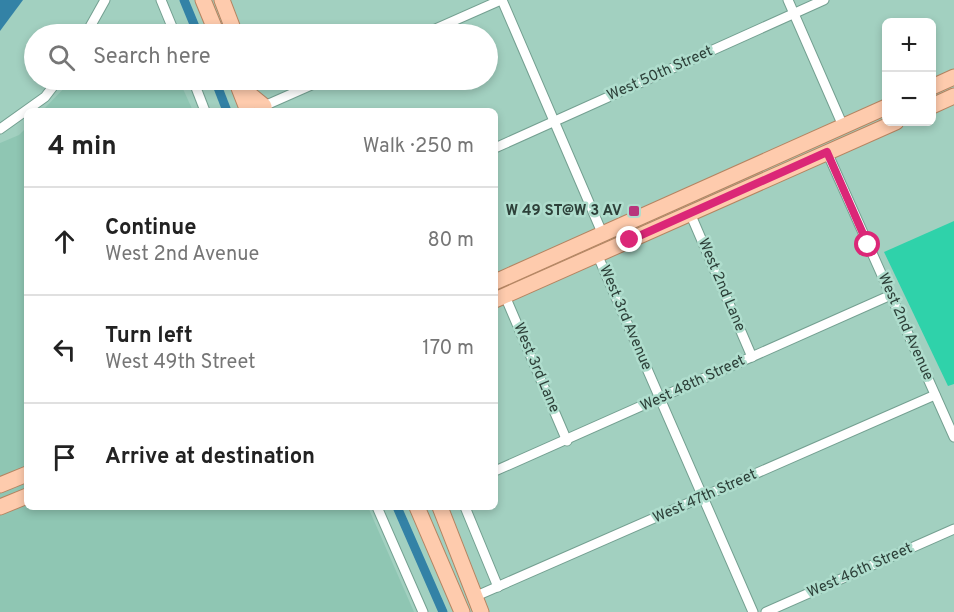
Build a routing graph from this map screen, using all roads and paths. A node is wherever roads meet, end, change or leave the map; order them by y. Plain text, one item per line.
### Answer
1 (105, 0) edge
2 (161, 0) edge
3 (203, 0) edge
4 (222, 0) edge
5 (501, 0) edge
6 (788, 0) edge
7 (824, 0) edge
8 (794, 13) junction
9 (92, 24) edge
10 (171, 24) edge
11 (213, 24) edge
12 (232, 24) edge
13 (447, 24) edge
14 (954, 77) edge
15 (936, 85) edge
16 (50, 90) edge
17 (197, 90) edge
18 (240, 90) edge
19 (247, 90) edge
20 (257, 90) edge
21 (303, 90) edge
22 (954, 96) edge
23 (936, 104) edge
24 (30, 108) edge
25 (204, 108) edge
26 (247, 108) edge
27 (264, 108) edge
28 (265, 108) edge
29 (267, 108) edge
30 (881, 110) edge
31 (24, 112) edge
32 (556, 121) junction
33 (843, 126) junction
34 (887, 126) edge
35 (0, 129) edge
36 (498, 147) edge
37 (827, 152) junction
38 (780, 156) junction
39 (690, 213) junction
40 (603, 235) junction
41 (630, 240) junction
42 (597, 254) junction
43 (580, 261) junction
44 (498, 281) edge
45 (891, 295) junction
46 (500, 298) edge
47 (752, 357) junction
48 (935, 395) junction
49 (660, 399) junction
50 (954, 437) edge
51 (567, 441) junction
52 (498, 470) edge
53 (24, 475) edge
54 (0, 485) edge
55 (24, 497) edge
56 (704, 498) junction
57 (0, 507) edge
58 (378, 510) edge
59 (418, 510) edge
60 (441, 510) edge
61 (466, 510) edge
62 (954, 529) edge
63 (449, 584) junction
64 (498, 587) junction
65 (474, 597) junction
66 (423, 612) edge
67 (462, 612) edge
68 (481, 612) edge
69 (753, 612) edge
70 (766, 612) edge

1 - 9 street
2 - 10 street
3 - 11 main road
4 - 12 main road
5 - 13 street
5 - 32 street
6 - 8 street
7 - 8 street, West 50th Street
8 - 32 street, West 50th Street
8 - 33 street
14 - 15 main road
16 - 24 street
17 - 25 street
18 - 26 main road
19 - 27 main road
20 - 28 main road
21 - 29 street
22 - 23 main road
30 - 33 main road
30 - 37 main road
31 - 35 street
32 - 36 street, West 50th Street
32 - 40 street
33 - 38 main road
34 - 37 main road
37 - 38 main road
37 - 39 main road
37 - 45 street, West 2nd Avenue
38 - 40 main road
39 - 41 main road
39 - 47 street, West 2nd Lane
40 - 41 main road
40 - 43 main road
40 - 44 main road
41 - 42 main road
42 - 43 main road
42 - 49 street, West 3rd Avenue
43 - 46 main road
45 - 47 street, West 48th Street
45 - 48 street, West 2nd Avenue
46 - 51 street, West 3rd Lane
47 - 49 street, West 48th Street
48 - 50 street, West 2nd Avenue
48 - 56 street, West 47th Street
49 - 51 street, West 48th Street
49 - 56 street, West 3rd Avenue
51 - 52 street, West 48th Street
53 - 54 main road
55 - 57 main road
56 - 64 street, West 47th Street
56 - 69 street, West 3rd Avenue
58 - 66 street
59 - 63 main road
60 - 65 main road
61 - 64 street
62 - 70 street, West 46th Street
63 - 65 main road
63 - 67 main road
64 - 65 street, West 47th Street
65 - 68 main road

